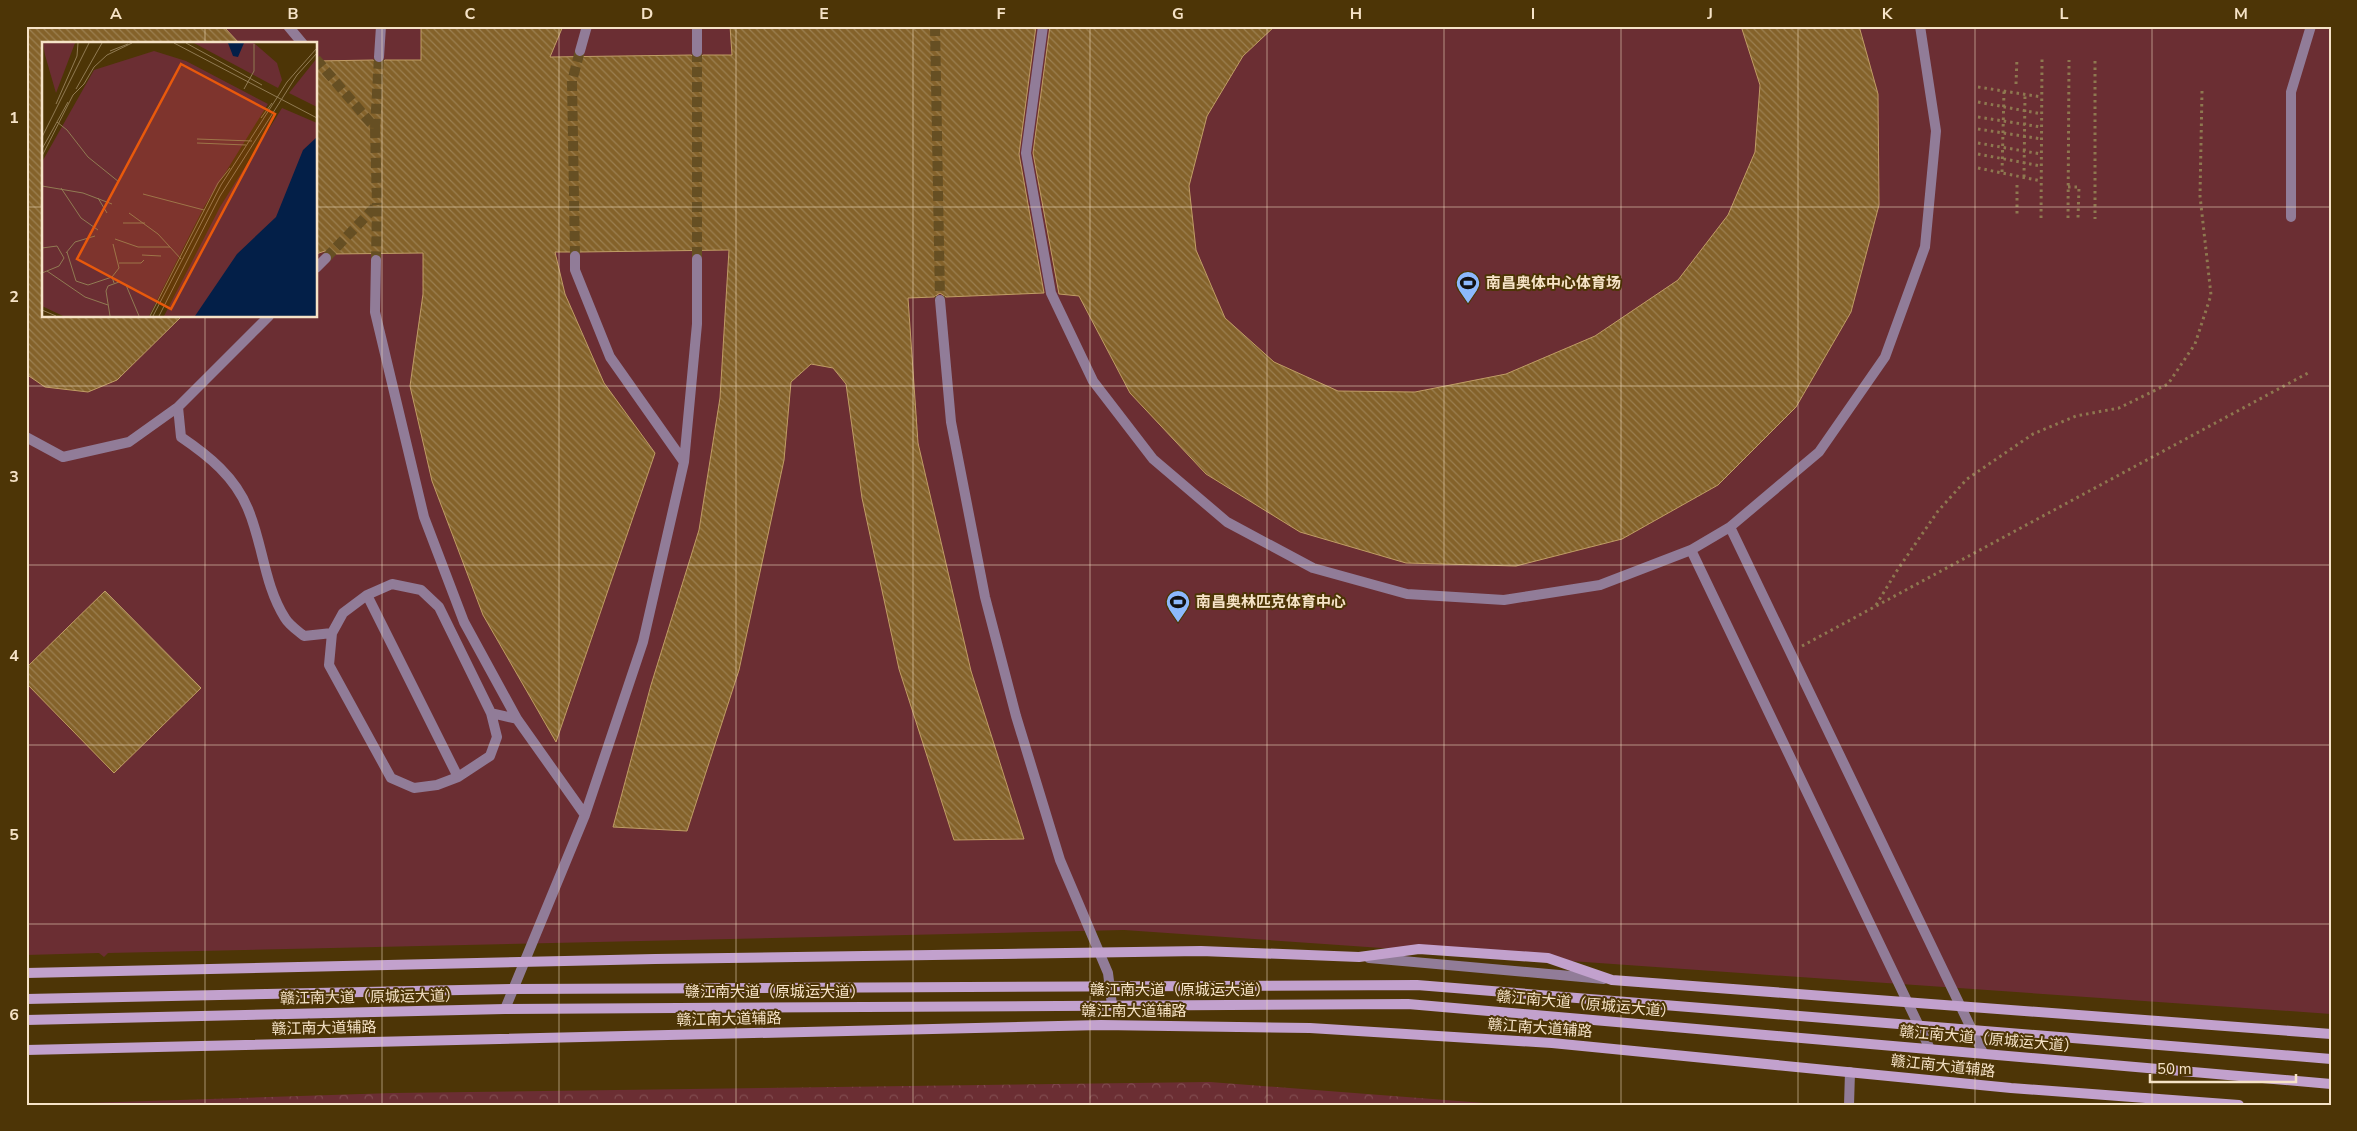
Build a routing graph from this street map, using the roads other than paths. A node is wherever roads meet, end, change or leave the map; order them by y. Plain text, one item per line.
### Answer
1 (288, 26) edge
2 (382, 26) edge
3 (587, 26) edge
4 (697, 26) edge
5 (1043, 26) edge
6 (1920, 26) edge
7 (2311, 26) edge
8 (301, 42) edge
9 (580, 52) tunnel mouth
10 (697, 52) tunnel mouth
11 (379, 56) tunnel mouth
12 (2291, 217) dead end
13 (575, 256) tunnel mouth
14 (326, 258) tunnel mouth
15 (697, 259) tunnel mouth
16 (376, 260) tunnel mouth
17 (318, 266) edge
18 (940, 300) tunnel mouth
19 (267, 318) edge
20 (178, 407) junction
21 (26, 437) edge
22 (684, 462) junction
23 (1730, 527) junction
24 (1691, 550) junction
25 (367, 595) junction
26 (464, 622) junction
27 (448, 625) junction
28 (332, 633) junction
29 (491, 713) junction
30 (517, 719) junction
31 (458, 777) junction
32 (585, 815) junction
33 (1099, 952) junction
34 (1359, 957) junction
35 (525, 962) junction
36 (26, 973) edge
37 (1612, 980) junction
38 (1110, 986) junction
39 (514, 989) junction
40 (26, 999) edge
41 (1907, 1002) junction
42 (1112, 1005) junction
43 (1960, 1006) junction
44 (505, 1009) junction
45 (26, 1020) edge
46 (1919, 1026) junction
47 (1971, 1030) junction
48 (2331, 1034) edge
49 (1930, 1049) junction
50 (26, 1050) edge
51 (1983, 1054) junction
52 (2331, 1060) edge
53 (1850, 1072) junction
54 (2331, 1084) edge
55 (1849, 1105) edge
56 (2239, 1105) edge

1 - 8 street
2 - 11 street
3 - 9 street
4 - 10 street
5 - 24 street
6 - 23 street
7 - 12 street
13 - 22 street
14 - 17 street
15 - 22 street
16 - 26 street
18 - 33 street
19 - 20 street
20 - 21 street
20 - 28 street
22 - 32 street
23 - 24 street
23 - 43 street
24 - 41 street
25 - 27 street
25 - 28 street
25 - 31 street
26 - 27 street
26 - 30 street
27 - 29 street
28 - 31 street
29 - 30 street
29 - 31 street
30 - 32 street
32 - 35 street
33 - 34 main road
33 - 35 main road
33 - 38 street
34 - 37 street
34 - 37 main road
35 - 36 main road
35 - 39 street
37 - 41 main road
38 - 39 main road, 赣江南大道（原城运大道）
38 - 42 street
38 - 46 main road, 赣江南大道（原城运大道）
39 - 40 main road, 赣江南大道（原城运大道）
39 - 44 street
41 - 43 main road
41 - 46 street
42 - 44 main road, 赣江南大道（原城运大道）
42 - 49 main road, 赣江南大道（原城运大道）
43 - 47 street
43 - 48 main road
44 - 45 main road, 赣江南大道（原城运大道）
46 - 47 main road, 赣江南大道（原城运大道）
46 - 49 street
47 - 51 street
47 - 52 main road, 赣江南大道（原城运大道）
49 - 51 main road, 赣江南大道（原城运大道）
50 - 53 main road, 赣江南大道辅路
51 - 54 main road, 赣江南大道（原城运大道）
53 - 55 street
53 - 56 main road, 赣江南大道辅路

